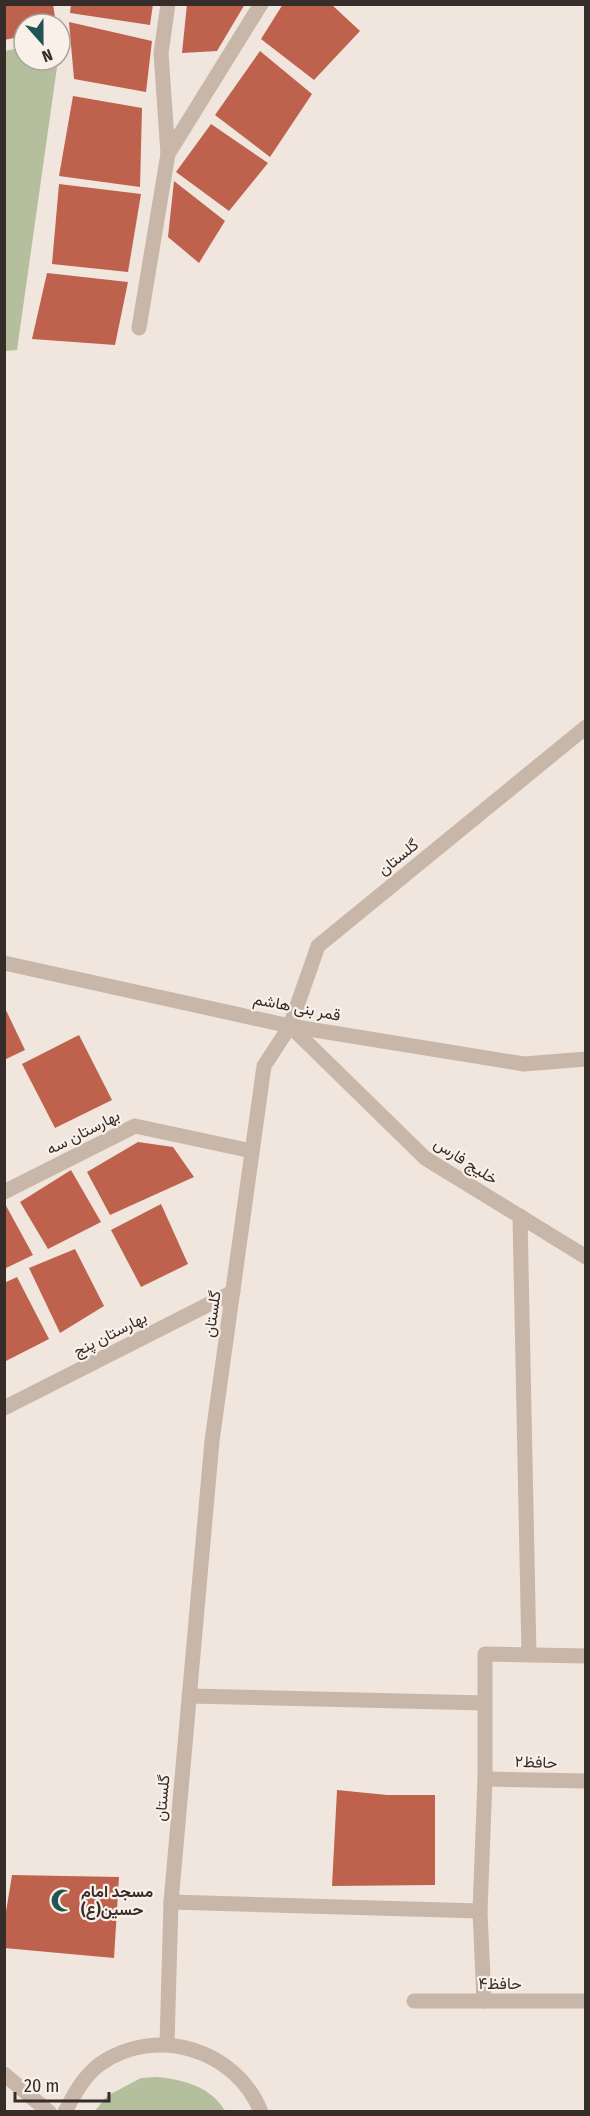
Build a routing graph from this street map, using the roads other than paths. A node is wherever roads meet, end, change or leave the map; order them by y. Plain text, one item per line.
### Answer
1 (168, 4) edge
2 (261, 4) edge
3 (168, 154) junction
4 (139, 327) dead end
5 (585, 727) edge
6 (4, 963) edge
7 (290, 1026) junction
8 (585, 1059) edge
9 (252, 1151) junction
10 (4, 1192) edge
11 (520, 1216) junction
12 (585, 1257) edge
13 (233, 1292) junction
14 (4, 1408) edge
15 (529, 1654) junction
16 (585, 1656) edge
17 (189, 1696) junction
18 (485, 1703) junction
19 (485, 1779) junction
20 (585, 1781) edge
21 (171, 1902) junction
22 (480, 1911) junction
23 (414, 2001) dead end
24 (484, 2001) junction
25 (585, 2001) edge
26 (167, 2044) junction
27 (4, 2074) edge
28 (49, 2112) edge
29 (65, 2112) edge
30 (261, 2112) edge

1 - 3 street
2 - 3 street
3 - 4 street
5 - 7 street, گلستان
6 - 7 street, قمر بنی هاشم
7 - 8 street, قمر بنی هاشم
7 - 9 street, گلستان
7 - 11 street, خلیج فارس
9 - 10 street, بهارستان سه
9 - 13 street, گلستان
11 - 12 street, خلیج فارس
11 - 15 street
13 - 14 street, بهارستان پنج
13 - 17 street, گلستان
15 - 16 street
15 - 18 street
17 - 18 street
17 - 21 street, گلستان
18 - 19 street
19 - 20 street, حافظ۲
19 - 22 street
21 - 22 street
21 - 26 street, گلستان
22 - 24 street
23 - 24 street, حافظ۴
24 - 25 street, حافظ۴
26 - 29 street
26 - 30 street
27 - 28 street

